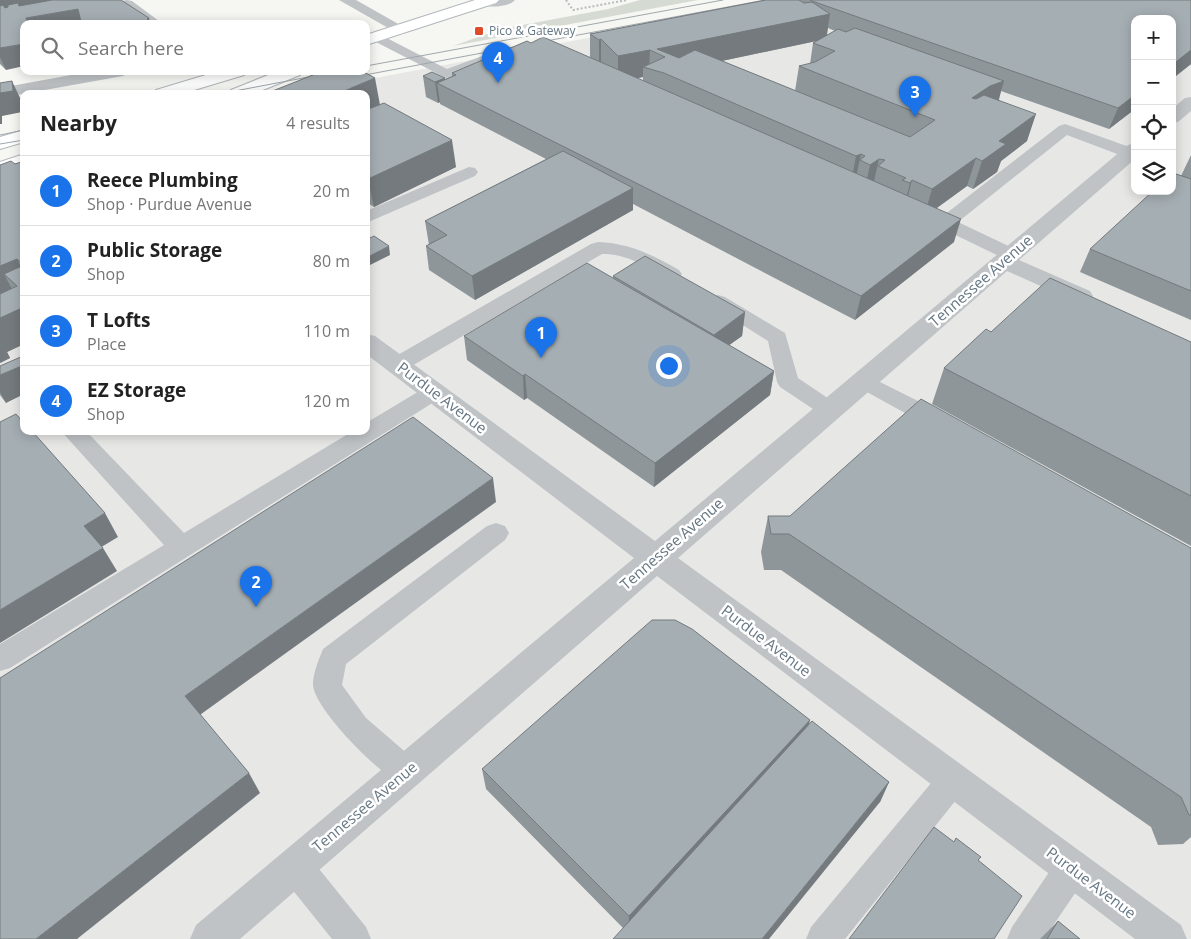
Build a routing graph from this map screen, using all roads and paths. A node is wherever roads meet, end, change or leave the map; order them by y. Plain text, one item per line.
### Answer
1 (346, 0) edge
2 (507, 0) edge
3 (566, 0) edge
4 (627, 0) edge
5 (487, 1) edge
6 (424, 9) dead end
7 (78, 12) edge
8 (150, 20) edge
9 (404, 29) junction
10 (372, 39) edge
11 (485, 59) edge
12 (101, 75) edge
13 (225, 75) edge
14 (284, 75) edge
15 (175, 90) edge
16 (247, 90) edge
17 (0, 93) edge
18 (1191, 102) edge
19 (1176, 115) edge
20 (20, 137) edge
21 (0, 144) edge
22 (1131, 150) edge
23 (1131, 153) edge
24 (20, 161) edge
25 (0, 168) edge
26 (469, 172) dead end
27 (370, 216) edge
28 (1008, 258) junction
29 (1101, 304) edge
30 (370, 345) edge
31 (397, 365) junction
32 (864, 380) junction
33 (434, 392) junction
34 (830, 410) junction
35 (370, 431) edge
36 (959, 432) edge
37 (76, 435) edge
38 (364, 435) edge
39 (496, 533) dead end
40 (181, 547) junction
41 (655, 558) junction
42 (0, 659) edge
43 (406, 772) junction
44 (953, 780) junction
45 (295, 866) junction
46 (1072, 868) junction
47 (210, 939) edge
48 (354, 939) edge
49 (823, 939) edge
50 (1024, 939) edge
51 (1167, 939) edge

1 - 9 lane
2 - 5 street
3 - 4 path
5 - 9 main road
6 - 9 main road
7 - 8 lane
9 - 10 main road
10 - 11 lane
12 - 17 street
13 - 15 main road
14 - 16 main road
18 - 19 street
20 - 21 main road
22 - 28 lane
23 - 28 street, Tennessee Avenue
24 - 25 main road
26 - 27 lane
28 - 29 street
28 - 32 street, Tennessee Avenue
30 - 31 street, Purdue Avenue
31 - 33 street, Purdue Avenue
31 - 34 lane
32 - 34 street, Tennessee Avenue
32 - 36 lane
33 - 35 lane
33 - 41 street, Purdue Avenue
34 - 41 street, Tennessee Avenue
37 - 40 lane
38 - 40 lane
39 - 43 lane
40 - 42 lane
41 - 43 street, Tennessee Avenue
41 - 44 street, Purdue Avenue
43 - 45 street, Tennessee Avenue
44 - 46 street, Purdue Avenue
44 - 49 lane
45 - 47 street, Tennessee Avenue
45 - 48 lane
46 - 50 lane
46 - 51 street, Purdue Avenue

